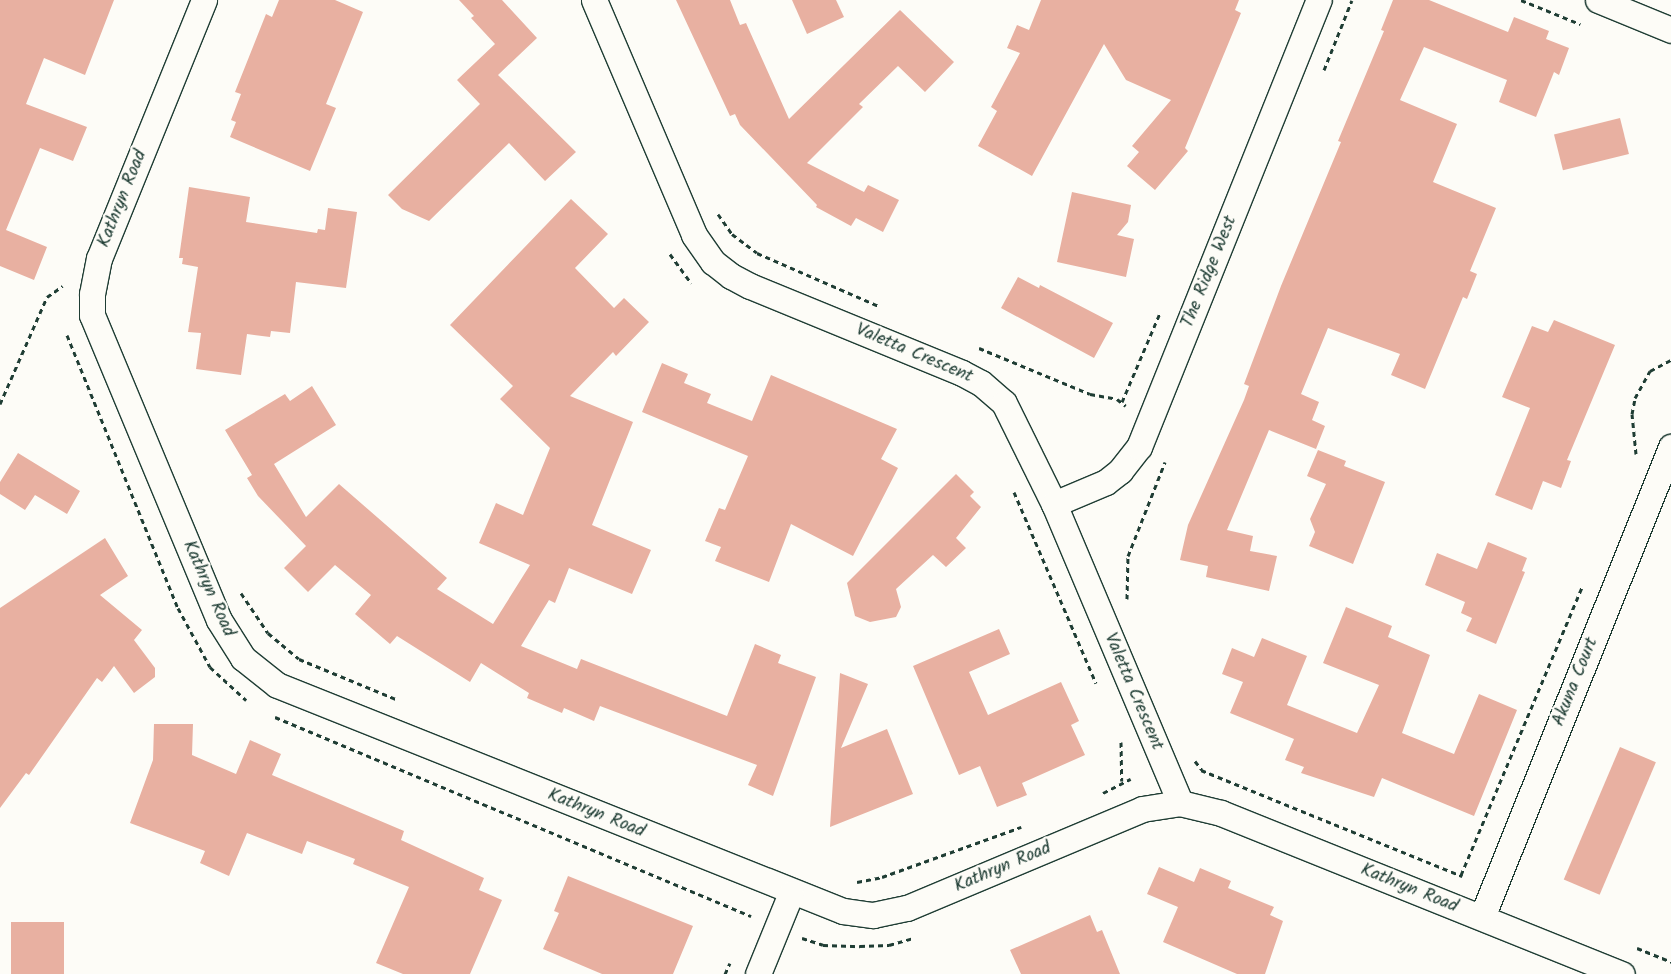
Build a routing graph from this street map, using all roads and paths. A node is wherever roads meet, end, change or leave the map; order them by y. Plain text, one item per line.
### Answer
1 (204, 0) edge
2 (594, 0) edge
3 (1319, 0) edge
4 (1352, 0) edge
5 (1598, 0) edge
6 (1671, 30) edge
7 (1323, 72) dead end
8 (716, 210) dead end
9 (666, 245) dead end
10 (65, 279) dead end
11 (694, 285) dead end
12 (63, 286) junction
13 (63, 295) dead end
14 (889, 310) dead end
15 (66, 328) dead end
16 (971, 344) dead end
17 (1671, 360) edge
18 (0, 404) edge
19 (1129, 409) dead end
20 (1671, 447) edge
21 (1166, 458) dead end
22 (1634, 461) dead end
23 (1012, 488) dead end
24 (1054, 504) junction
25 (1584, 580) dead end
26 (239, 589) dead end
27 (1128, 605) dead end
28 (1097, 685) dead end
29 (249, 701) dead end
30 (401, 702) dead end
31 (268, 713) dead end
32 (1121, 739) dead end
33 (1192, 757) dead end
34 (1202, 770) junction
35 (1192, 773) dead end
36 (1131, 778) dead end
37 (1122, 781) junction
38 (1099, 795) dead end
39 (1180, 803) junction
40 (1024, 826) dead end
41 (1461, 876) junction
42 (1466, 878) dead end
43 (853, 882) dead end
44 (791, 893) junction
45 (1482, 917) junction
46 (756, 919) dead end
47 (918, 936) dead end
48 (799, 937) dead end
49 (758, 974) edge
50 (1622, 974) edge

1 - 44 street, Kathryn Road
2 - 24 street, Valetta Crescent
3 - 24 street, The Ridge West
4 - 7 path
5 - 6 street
8 - 14 path
9 - 11 path
10 - 12 path
12 - 13 path
12 - 18 path
15 - 29 path
16 - 19 path
17 - 22 path
20 - 45 street, Akuna Court
21 - 27 path
23 - 28 path
24 - 39 street, Valetta Crescent
25 - 41 path
26 - 30 path
31 - 46 path
32 - 37 path
33 - 34 path
34 - 35 path
34 - 41 path
36 - 37 path
37 - 38 path
39 - 44 street, Kathryn Road
39 - 45 street, Kathryn Road
40 - 43 path
41 - 42 path
44 - 49 street
45 - 50 street, Kathryn Road
47 - 48 path

